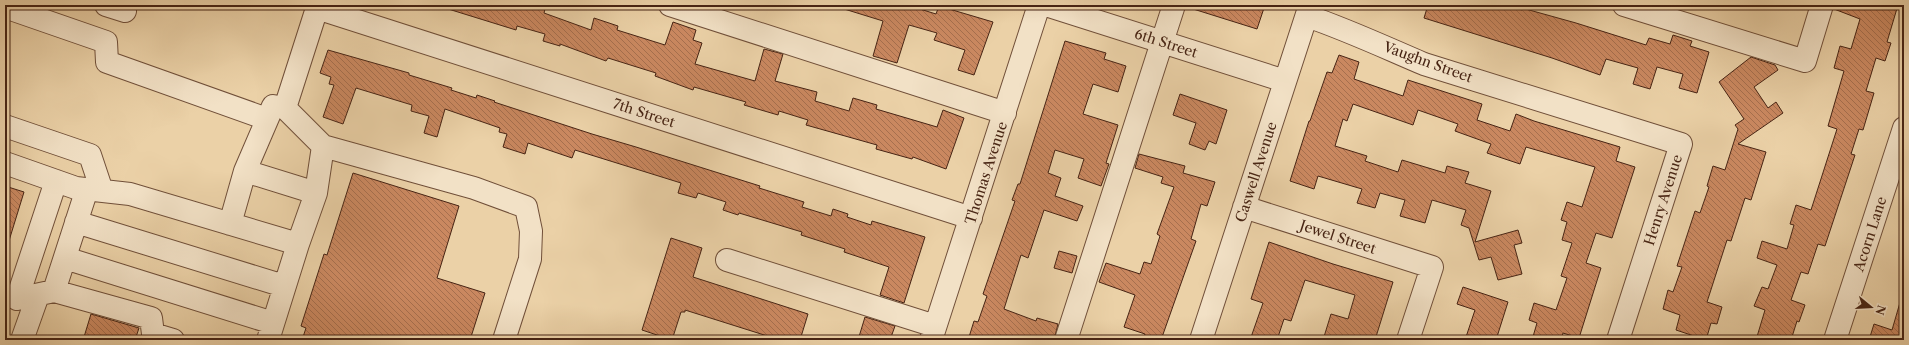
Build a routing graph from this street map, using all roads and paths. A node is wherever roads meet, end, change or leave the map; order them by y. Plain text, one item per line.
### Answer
1 (670, 5) edge
2 (1039, 5) edge
3 (1046, 5) edge
4 (1174, 5) edge
5 (1624, 5) edge
6 (1822, 5) edge
7 (317, 6) edge
8 (5, 7) edge
9 (1309, 11) edge
10 (41, 12) edge
11 (1162, 42) junction
12 (1285, 81) junction
13 (1551, 103) joint
14 (1005, 113) junction
15 (276, 114) junction
16 (5, 126) edge
17 (1904, 128) edge
18 (323, 146) junction
19 (5, 163) edge
20 (246, 171) junction
21 (56, 181) junction
22 (95, 190) junction
23 (316, 193) junction
24 (1244, 207) junction
25 (971, 218) junction
26 (76, 222) junction
27 (230, 224) junction
28 (298, 244) junction
29 (65, 258) junction
30 (727, 260) dead end
31 (284, 286) junction
32 (46, 293) junction
33 (11, 300) edge
34 (270, 332) edge
35 (933, 333) edge
36 (22, 340) edge
37 (172, 340) edge
38 (504, 340) edge
39 (1066, 340) edge
40 (1201, 340) edge
41 (1408, 340) edge
42 (1618, 340) edge
43 (1835, 340) edge

1 - 14 street
2 - 14 street, Thomas Avenue
3 - 11 street, 6th Street
4 - 11 street
5 - 6 street
7 - 15 street
7 - 25 street, 7th Street
8 - 10 street
9 - 12 street, Caswell Avenue
9 - 13 street, Vaughn Street
10 - 15 street
11 - 12 street, 6th Street
11 - 39 street
12 - 24 street, Caswell Avenue
13 - 42 street, Henry Avenue
14 - 25 street, Thomas Avenue
15 - 18 street
15 - 20 street
16 - 22 street
17 - 43 street, Acorn Lane
18 - 23 street
18 - 38 street
19 - 21 street
20 - 23 street
20 - 27 street
21 - 22 street
21 - 33 street
22 - 26 street
22 - 27 street
23 - 28 street
24 - 40 street, Caswell Avenue
24 - 41 street, Jewel Street
25 - 35 street, Thomas Avenue
26 - 29 street
26 - 31 street
27 - 28 street
28 - 31 street
29 - 32 street
29 - 34 street
30 - 35 street
31 - 34 street
32 - 33 street
32 - 36 street
32 - 37 street

